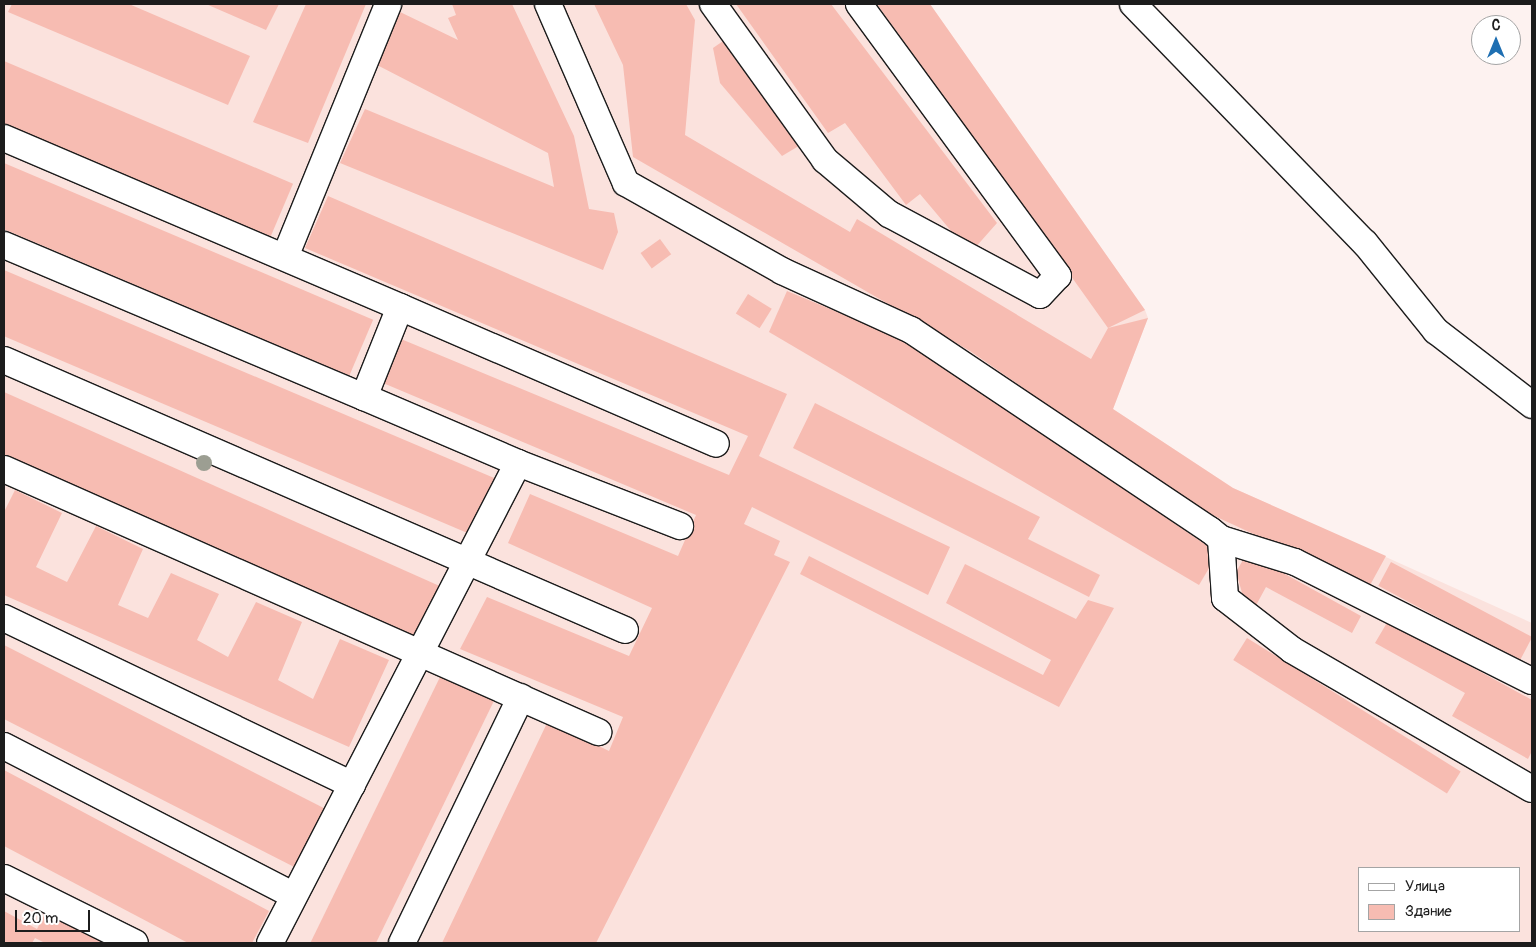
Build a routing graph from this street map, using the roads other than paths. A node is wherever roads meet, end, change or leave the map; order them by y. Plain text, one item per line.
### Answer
1 (388, 4) edge
2 (548, 4) edge
3 (713, 4) edge
4 (858, 4) edge
5 (1133, 4) edge
6 (4, 138) edge
7 (4, 244) edge
8 (285, 257) junction
9 (400, 307) junction
10 (4, 360) edge
11 (364, 397) junction
12 (1532, 405) edge
13 (716, 444) dead end
14 (518, 464) junction
15 (4, 469) edge
16 (680, 526) dead end
17 (1221, 539) junction
18 (466, 562) junction
19 (4, 618) edge
20 (625, 630) dead end
21 (420, 652) junction
22 (1532, 682) edge
23 (521, 697) junction
24 (598, 732) dead end
25 (4, 746) edge
26 (352, 785) junction
27 (1532, 789) edge
28 (4, 878) edge
29 (294, 896) junction
30 (135, 943) edge
31 (270, 943) edge
32 (402, 943) edge

1 - 8 street
2 - 17 street
3 - 4 street
5 - 12 street
6 - 8 street
7 - 11 street
8 - 9 street
9 - 11 street
9 - 13 street
10 - 18 street
11 - 14 street
14 - 16 street
14 - 18 street
15 - 21 street
17 - 22 street
17 - 27 street
18 - 20 street
18 - 21 street
19 - 26 street
21 - 23 street
21 - 26 street
23 - 24 street
23 - 32 street
25 - 29 street
26 - 29 street
28 - 30 street
29 - 31 street

